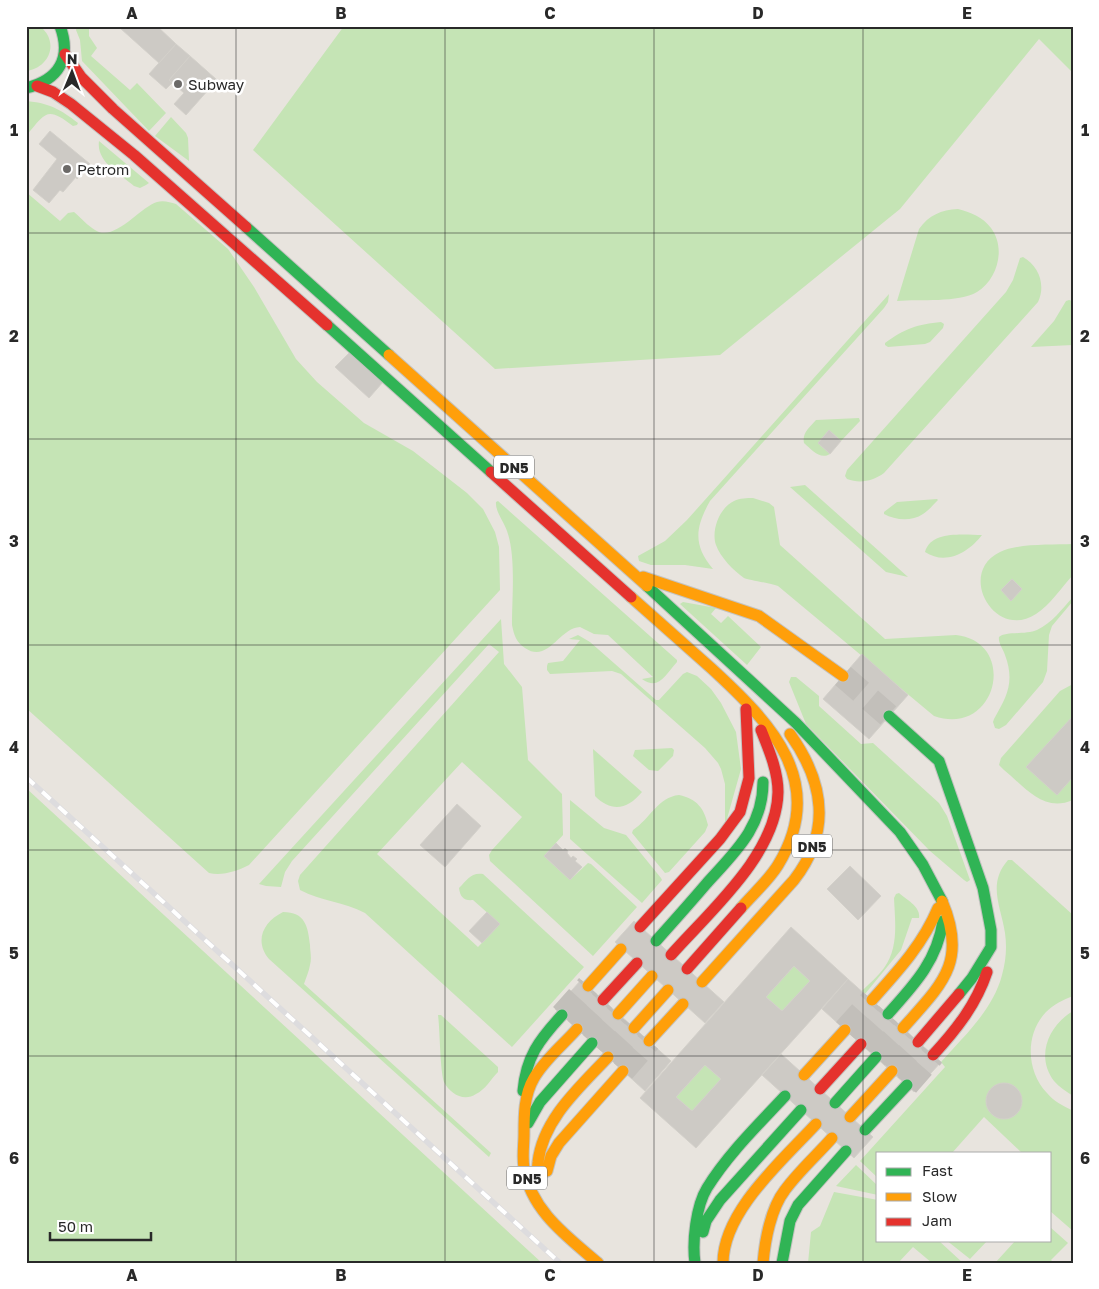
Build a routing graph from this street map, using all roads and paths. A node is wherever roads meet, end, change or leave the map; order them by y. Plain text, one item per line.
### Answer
1 (60, 26) edge
2 (65, 54) junction
3 (32, 87) edge
4 (634, 574) junction
5 (843, 676) tunnel mouth
6 (745, 700) junction
7 (889, 716) tunnel mouth
8 (941, 899) junction
9 (640, 927) dead end
10 (656, 941) dead end
11 (991, 946) junction
12 (622, 949) dead end
13 (671, 955) dead end
14 (637, 962) dead end
15 (687, 969) dead end
16 (652, 976) dead end
17 (702, 982) dead end
18 (588, 986) tunnel mouth
19 (668, 990) dead end
20 (603, 1000) tunnel mouth
21 (872, 1000) tunnel mouth
22 (683, 1004) dead end
23 (618, 1014) tunnel mouth
24 (888, 1014) tunnel mouth
25 (562, 1015) tunnel mouth
26 (634, 1028) tunnel mouth
27 (903, 1028) tunnel mouth
28 (577, 1029) tunnel mouth
29 (845, 1030) tunnel mouth
30 (649, 1041) tunnel mouth
31 (918, 1042) tunnel mouth
32 (592, 1043) tunnel mouth
33 (861, 1044) tunnel mouth
34 (933, 1055) tunnel mouth
35 (608, 1057) tunnel mouth
36 (876, 1057) tunnel mouth
37 (622, 1071) tunnel mouth
38 (892, 1071) tunnel mouth
39 (804, 1075) dead end
40 (907, 1085) tunnel mouth
41 (820, 1089) dead end
42 (785, 1096) dead end
43 (835, 1103) dead end
44 (801, 1110) dead end
45 (523, 1112) junction
46 (850, 1117) dead end
47 (816, 1124) dead end
48 (866, 1130) dead end
49 (524, 1134) junction
50 (832, 1138) dead end
51 (846, 1151) dead end
52 (547, 1217) junction
53 (598, 1263) edge
54 (696, 1263) edge
55 (723, 1263) edge
56 (763, 1263) edge
57 (782, 1263) edge

1 - 2 highway, DN5
2 - 3 highway, DN5
2 - 4 highway, DN5
3 - 6 highway, DN5
4 - 5 highway, DN5
4 - 8 highway, DN5
6 - 9 highway
6 - 10 highway
6 - 13 highway, DN5
6 - 15 highway, DN5
6 - 17 highway, DN5
7 - 11 highway
8 - 21 highway
8 - 24 highway, DN5
8 - 27 highway, DN5
11 - 31 highway
11 - 34 highway
12 - 18 highway
14 - 20 highway
16 - 23 highway
19 - 26 highway
22 - 30 highway
25 - 45 highway, DN5
28 - 45 highway, DN5
29 - 39 highway
32 - 49 highway, DN5
33 - 41 highway
35 - 52 highway, DN5
36 - 43 highway
37 - 52 highway, DN5
38 - 46 highway
40 - 48 highway
42 - 54 highway
44 - 54 highway
45 - 49 highway, DN5
47 - 55 highway
49 - 52 highway, DN5
50 - 56 highway
51 - 57 highway
52 - 53 highway, DN5

